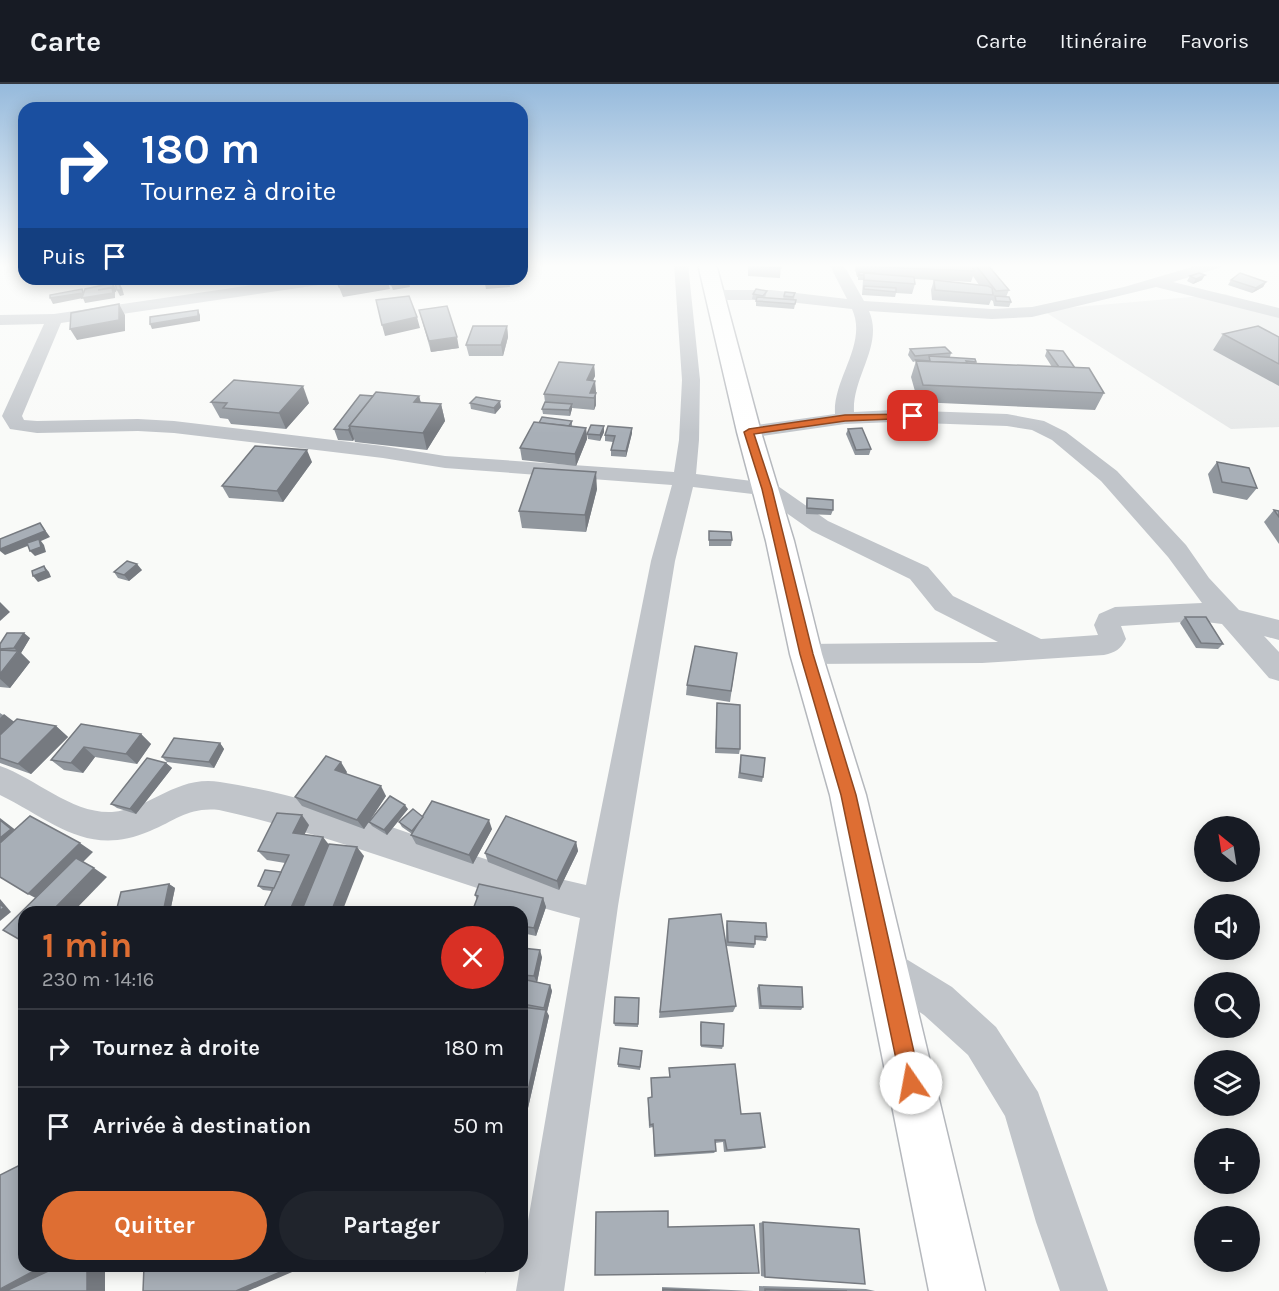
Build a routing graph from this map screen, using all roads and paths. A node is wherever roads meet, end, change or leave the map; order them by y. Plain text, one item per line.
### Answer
1 (54, 320) edge
2 (686, 320) edge
3 (721, 320) edge
4 (864, 320) edge
5 (845, 418) junction
6 (749, 432) junction
7 (684, 479) junction
8 (767, 489) junction
9 (1232, 617) junction
10 (1279, 630) edge
11 (1036, 648) junction
12 (806, 654) junction
13 (1279, 670) edge
14 (0, 780) edge
15 (600, 906) junction
16 (885, 967) junction
17 (540, 1291) edge
18 (957, 1291) edge
19 (1084, 1291) edge

1 - 7 street
2 - 7 street
3 - 6 highway
4 - 5 street
5 - 6 street
5 - 9 street
6 - 8 highway
7 - 8 street
7 - 15 street
8 - 11 street
8 - 12 highway
9 - 10 street
9 - 11 street
9 - 13 street
11 - 12 street
12 - 16 highway
14 - 15 street
15 - 17 street
16 - 18 highway
16 - 19 street

